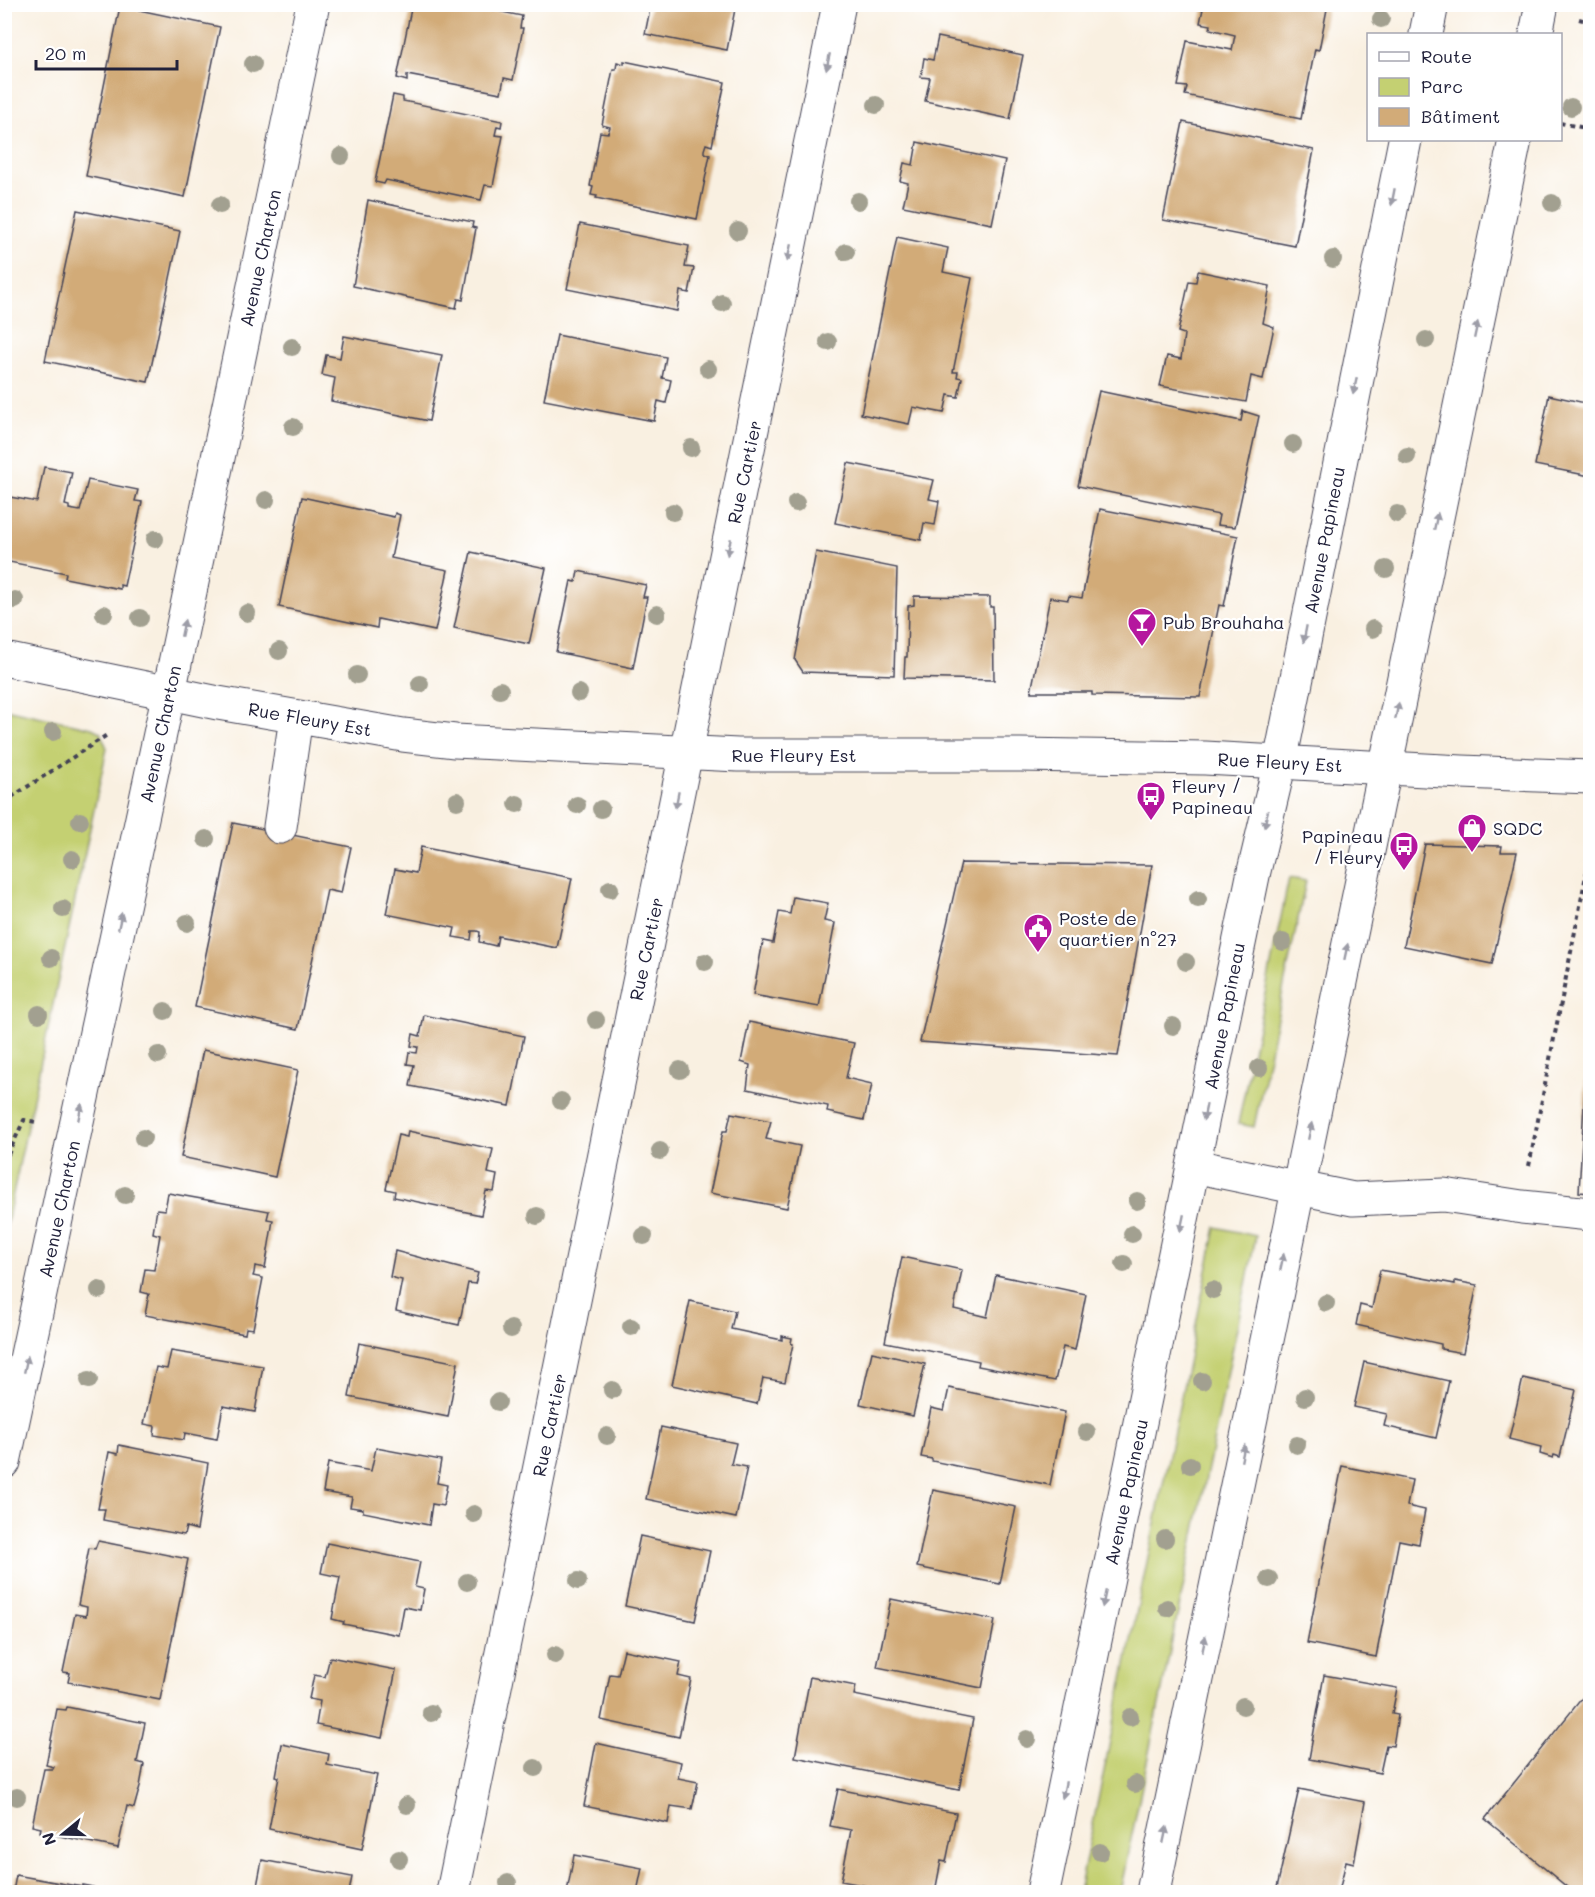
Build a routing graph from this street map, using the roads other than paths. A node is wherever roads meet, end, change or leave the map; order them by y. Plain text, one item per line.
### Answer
1 (313, 4) edge
2 (839, 4) edge
3 (1432, 4) edge
4 (1542, 4) edge
5 (1426, 33) edge
6 (1536, 33) edge
7 (1405, 141) edge
8 (1515, 141) edge
9 (4, 659) edge
10 (169, 693) junction
11 (296, 717) junction
12 (686, 753) junction
13 (1280, 762) junction
14 (1384, 768) junction
15 (1590, 777) edge
16 (280, 827) dead end
17 (1194, 1166) junction
18 (1297, 1188) junction
19 (1590, 1214) edge
20 (4, 1462) edge
21 (453, 1893) edge
22 (1043, 1893) edge
23 (1153, 1893) edge

10 -> 1 street, Avenue Charton
2 -> 12 street, Rue Cartier
3 - 5 street
4 - 6 street
7 -> 13 street, Avenue Papineau
14 -> 8 street
9 - 10 street, Rue Fleury Est
10 - 11 street, Rue Fleury Est
20 -> 10 street, Avenue Charton
11 - 12 street, Rue Fleury Est
11 - 16 street
12 - 13 street, Rue Fleury Est
12 -> 21 street, Rue Cartier
13 - 14 street, Rue Fleury Est
13 -> 17 street, Avenue Papineau
14 - 15 street, Rue Fleury Est
18 -> 14 street
17 - 18 street
17 -> 22 street, Avenue Papineau
18 - 19 street
23 -> 18 street

